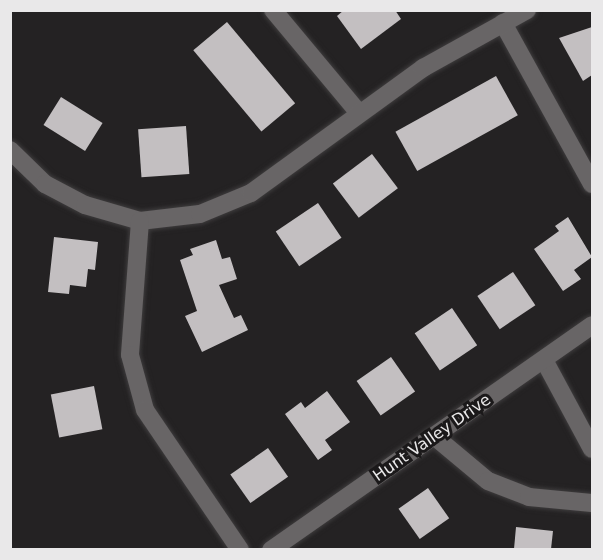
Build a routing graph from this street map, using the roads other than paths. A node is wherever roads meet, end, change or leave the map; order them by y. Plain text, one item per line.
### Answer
1 (273, 10) edge
2 (526, 10) edge
3 (502, 23) junction
4 (358, 112) junction
5 (10, 150) edge
6 (592, 184) edge
7 (140, 221) junction
8 (592, 325) edge
9 (544, 360) junction
10 (434, 436) junction
11 (592, 449) edge
12 (592, 502) edge
13 (240, 549) edge
14 (272, 549) edge

1 - 4 street
2 - 3 street
3 - 4 street
3 - 6 street
4 - 7 street
5 - 7 street
7 - 13 street
8 - 9 street, Hunt Valley Drive
9 - 10 street, Hunt Valley Drive
9 - 11 street
10 - 12 street
10 - 14 street, Hunt Valley Drive

